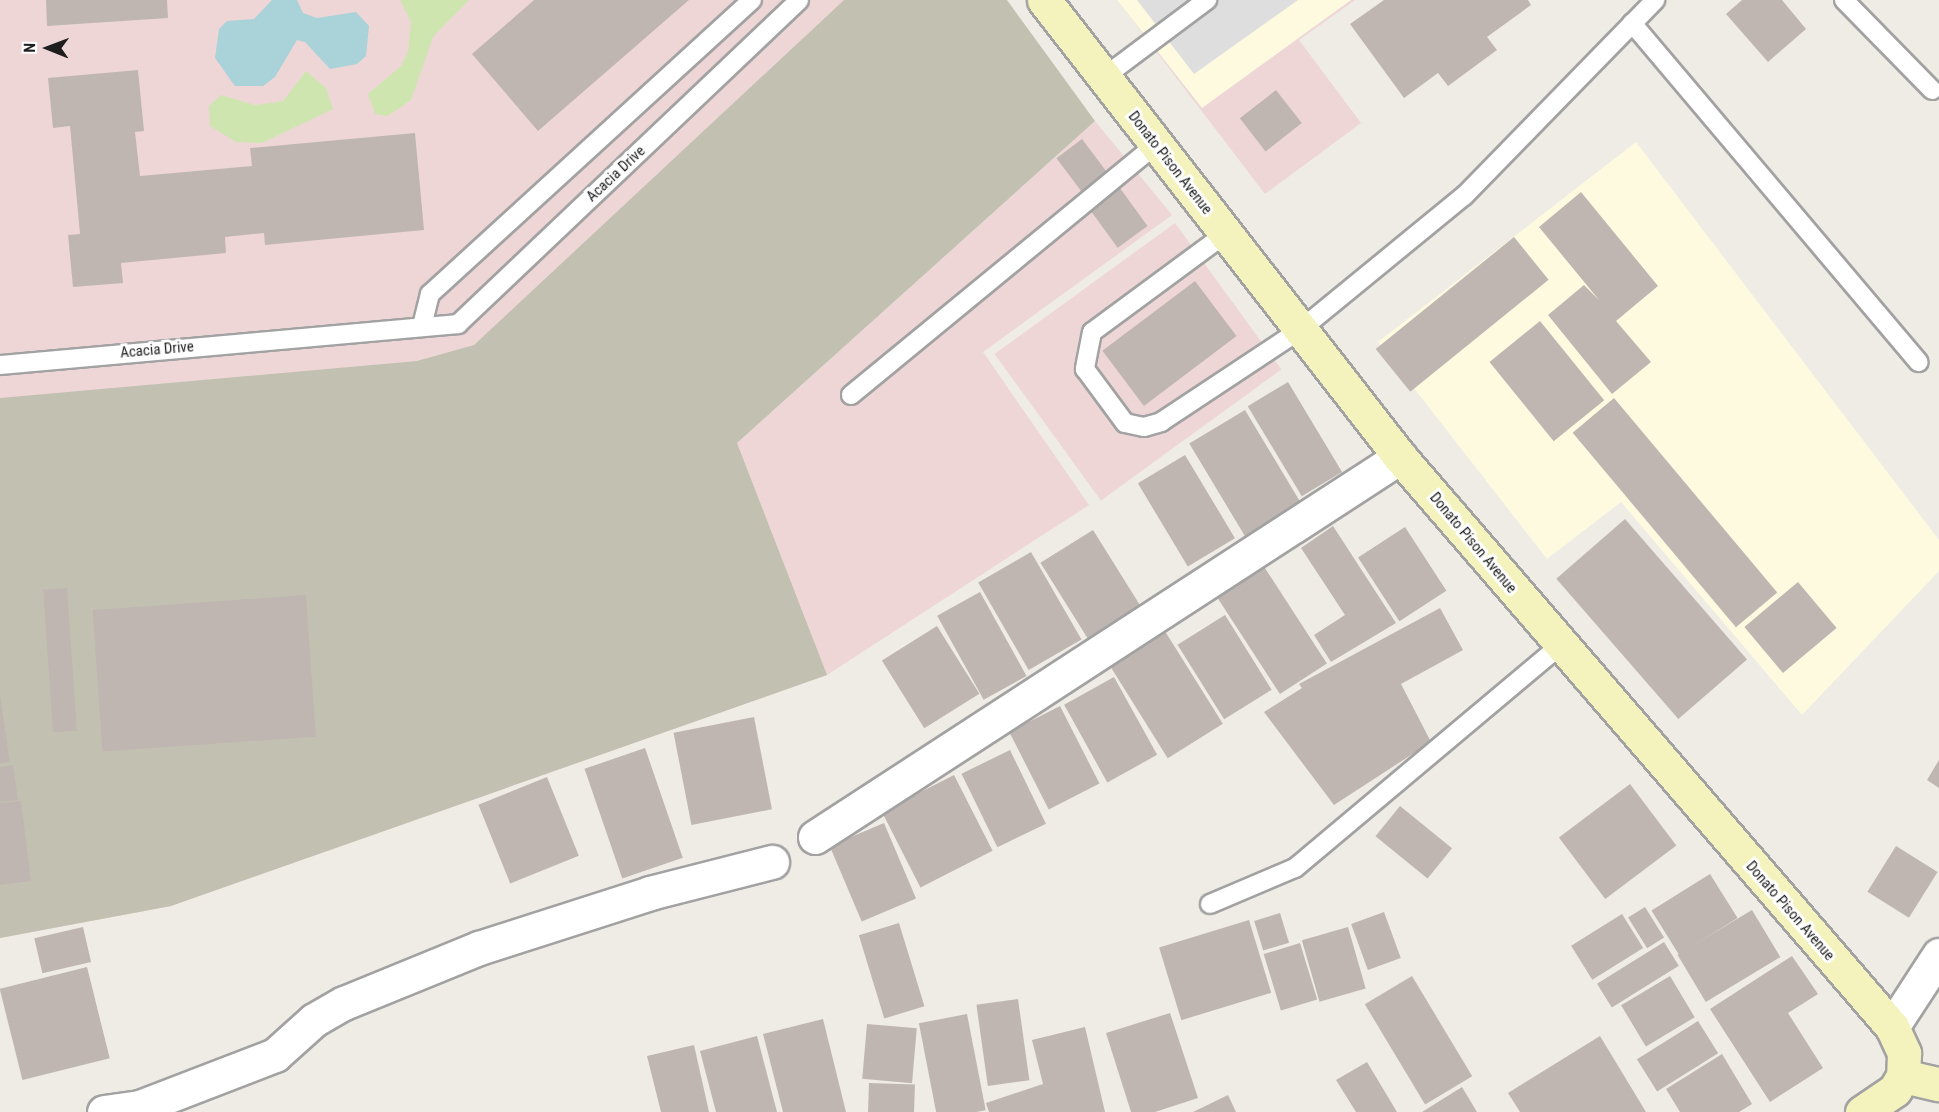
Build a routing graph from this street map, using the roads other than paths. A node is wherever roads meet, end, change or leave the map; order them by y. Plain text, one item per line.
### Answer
1 (752, 0) edge
2 (799, 0) edge
3 (1044, 0) edge
4 (1207, 0) edge
5 (1655, 0) edge
6 (1844, 0) edge
7 (1186, 5) edge
8 (1632, 23) junction
9 (1104, 77) junction
10 (1932, 90) dead end
11 (1155, 145) junction
12 (1225, 234) junction
13 (422, 326) junction
14 (1300, 330) junction
15 (1918, 362) dead end
16 (0, 365) edge
17 (851, 395) dead end
18 (1400, 457) junction
19 (1560, 646) junction
20 (815, 837) dead end
21 (772, 862) dead end
22 (1210, 904) dead end
23 (1939, 955) edge
24 (1892, 1027) junction
25 (1903, 1076) junction
26 (1939, 1084) edge
27 (104, 1112) edge
28 (1862, 1112) edge

1 - 13 lane
2 - 13 lane, Acacia Drive
3 - 9 main road, Donato Pison Avenue
4 - 7 lane
5 - 8 lane
6 - 10 lane
7 - 9 lane
8 - 14 lane
8 - 15 lane
9 - 11 main road, Donato Pison Avenue
11 - 12 main road, Donato Pison Avenue
11 - 17 lane
12 - 14 main road, Donato Pison Avenue
12 - 14 lane
13 - 16 lane, Acacia Drive
14 - 18 main road, Donato Pison Avenue
18 - 19 main road, Donato Pison Avenue
18 - 20 street
19 - 22 lane
19 - 24 main road, Donato Pison Avenue
21 - 27 street
23 - 24 street
24 - 25 main road, Donato Pison Avenue
25 - 26 main road
25 - 28 main road

